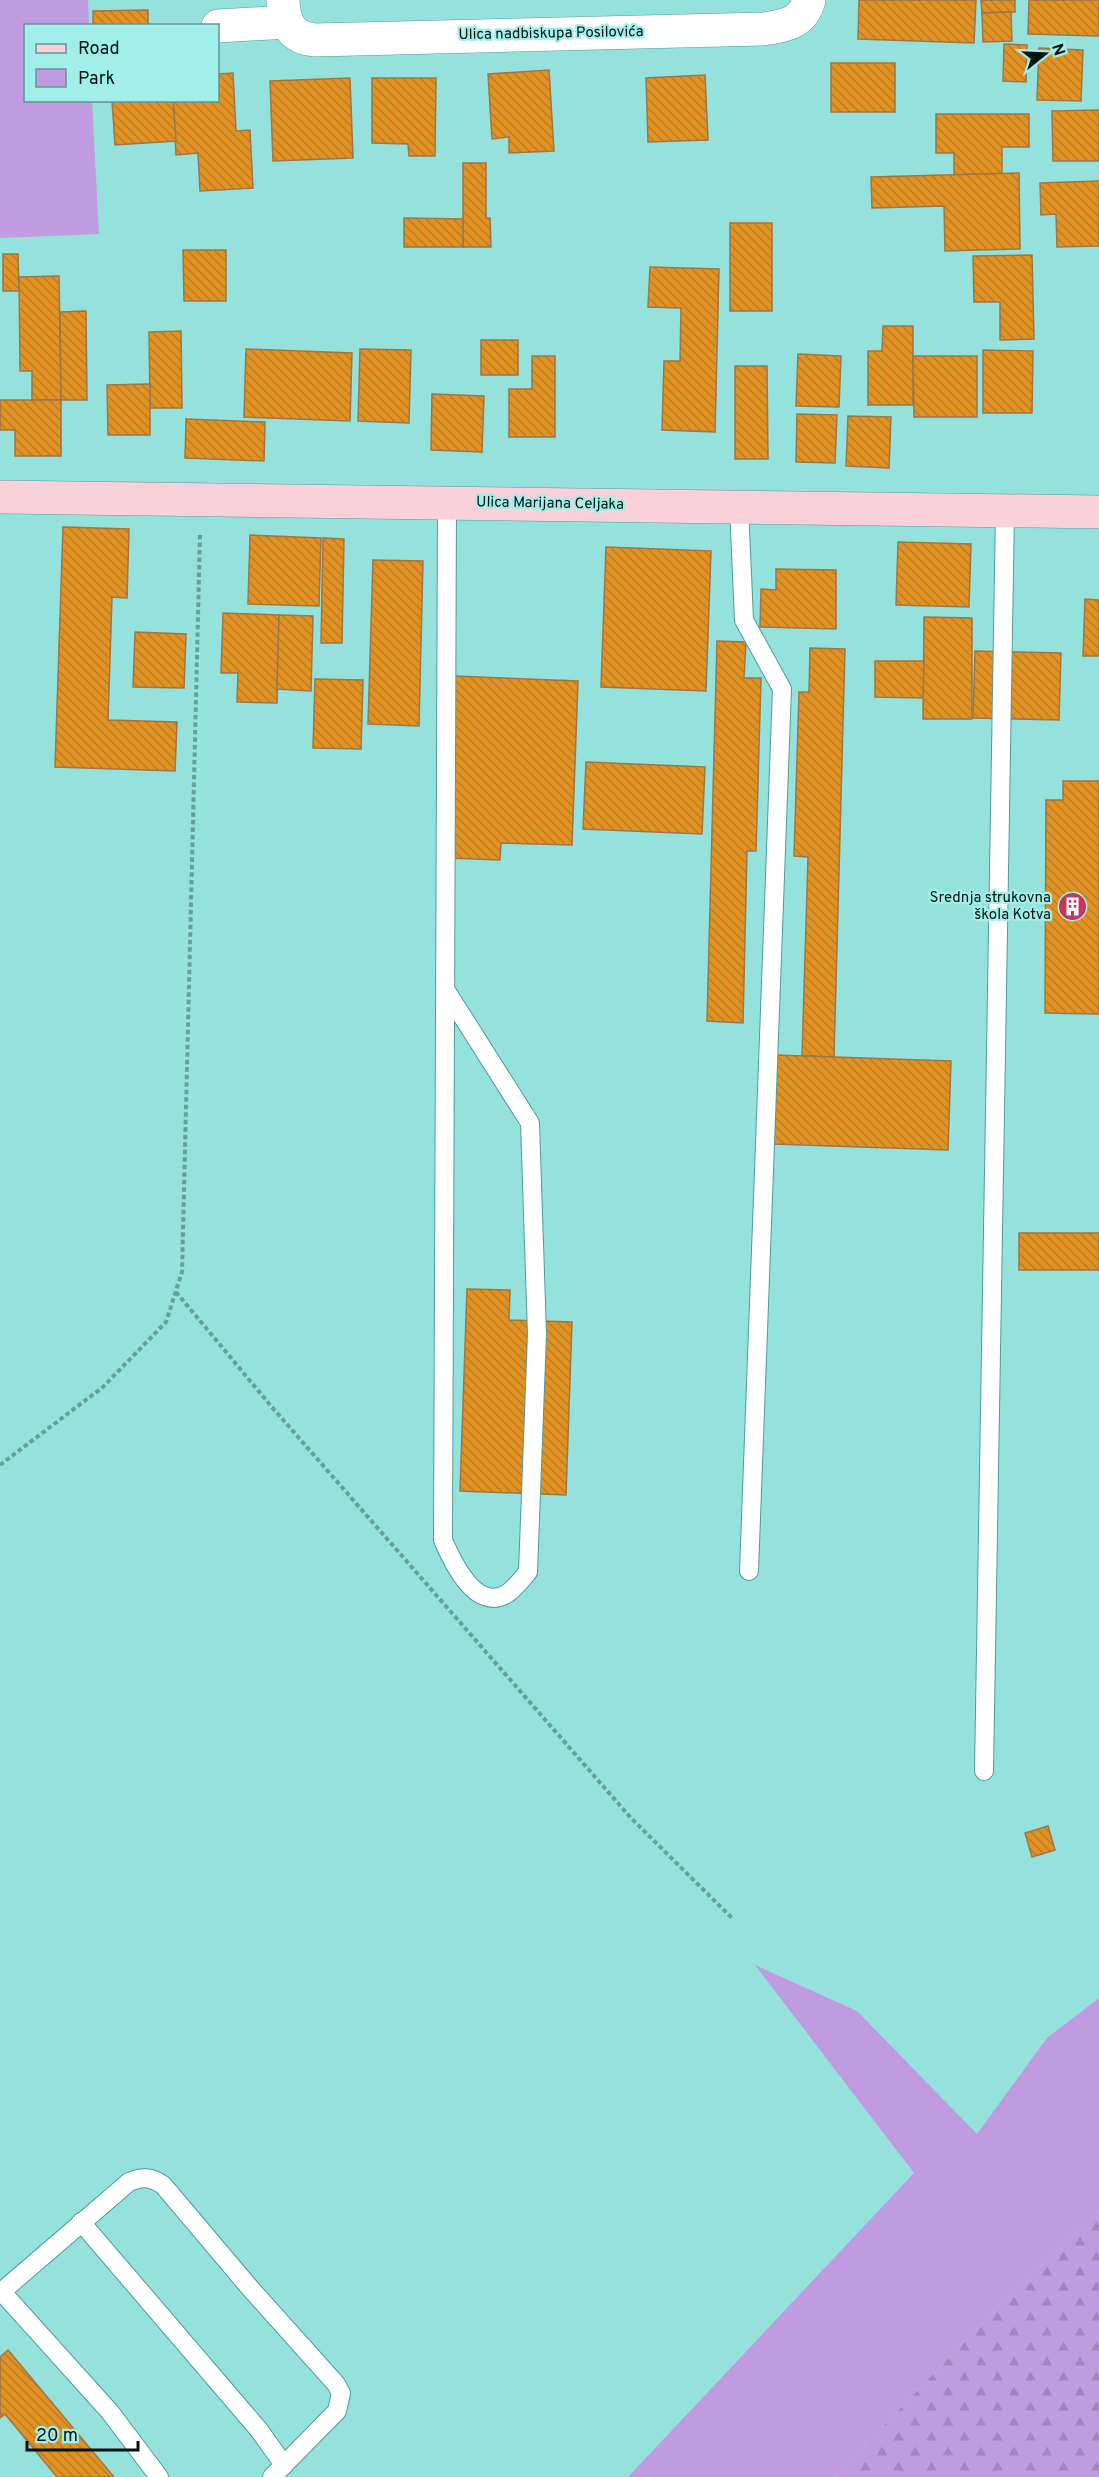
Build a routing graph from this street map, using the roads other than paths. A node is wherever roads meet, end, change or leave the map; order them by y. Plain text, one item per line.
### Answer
1 (809, 0) edge
2 (285, 11) edge
3 (219, 26) edge
4 (0, 497) edge
5 (447, 503) junction
6 (739, 507) junction
7 (1005, 511) junction
8 (1099, 512) edge
9 (445, 989) junction
10 (749, 1570) dead end
11 (984, 1771) dead end
12 (81, 2222) junction
13 (1, 2293) edge
14 (278, 2471) edge
15 (159, 2477) edge

1 - 2 street, Ulica nadbiskupa Posilovića
2 - 3 street, Ulica nadbiskupa Posilovića
4 - 5 main road, Ulica Marijana Celjaka
5 - 6 main road, Ulica Marijana Celjaka
5 - 9 lane
6 - 7 main road, Ulica Marijana Celjaka
6 - 10 lane
7 - 8 main road, Ulica Marijana Celjaka
7 - 11 lane
9 - 9 lane
12 - 13 lane
12 - 14 lane
12 - 14 lane
13 - 15 lane

